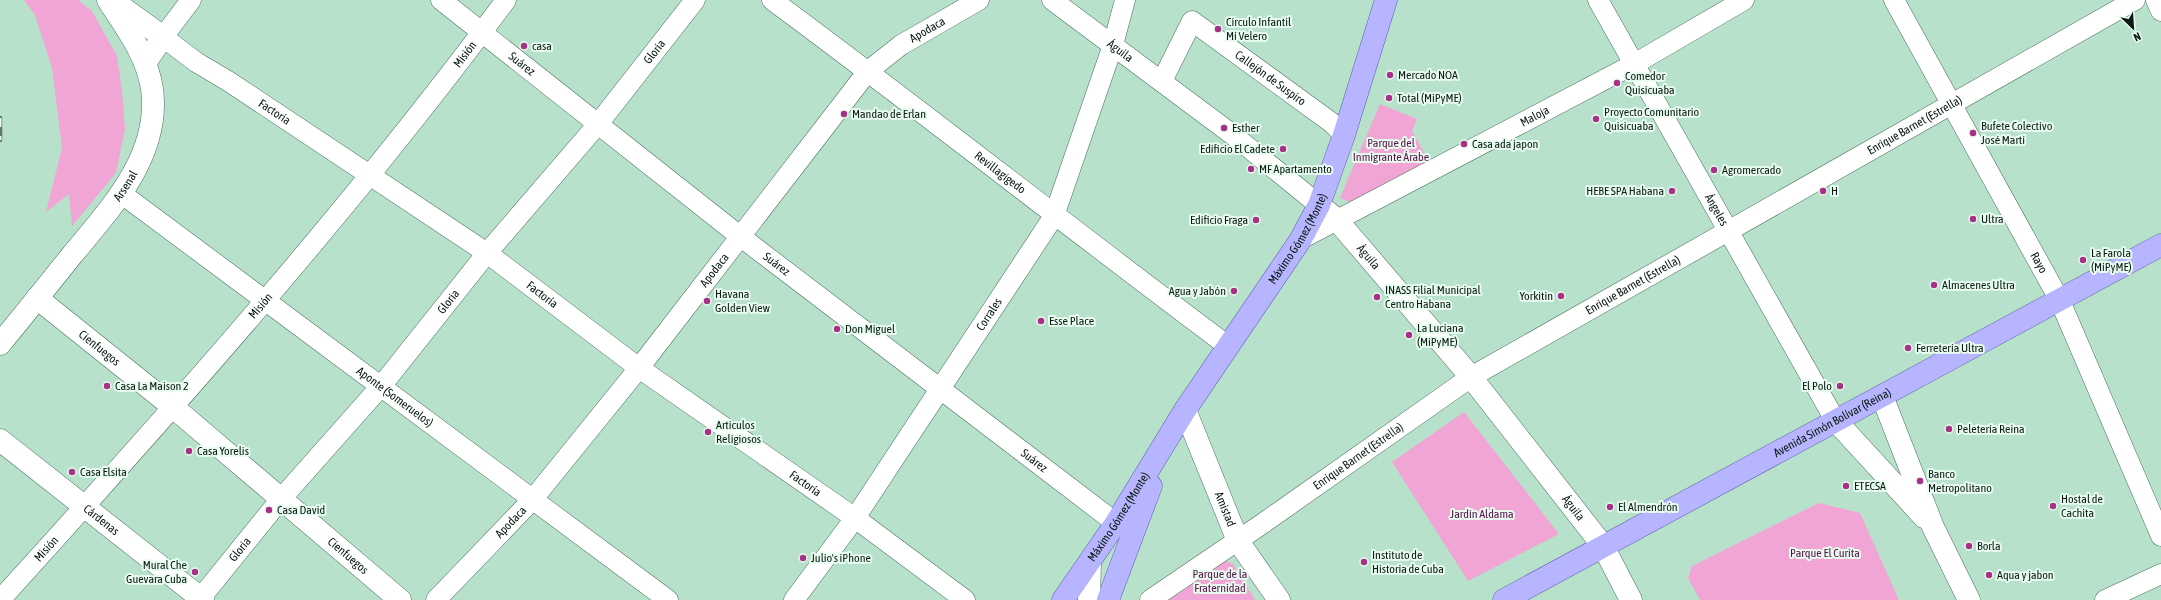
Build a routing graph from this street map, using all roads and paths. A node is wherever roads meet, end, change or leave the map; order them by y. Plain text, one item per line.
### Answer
1 (108, 0) edge
2 (112, 0) edge
3 (191, 0) edge
4 (441, 0) edge
5 (506, 0) edge
6 (695, 0) edge
7 (772, 0) edge
8 (980, 0) edge
9 (1052, 0) edge
10 (1124, 0) edge
11 (1386, 0) edge
12 (1598, 0) edge
13 (1744, 0) edge
14 (1894, 0) edge
15 (2135, 0) edge
16 (2156, 0) edge
17 (2161, 11) edge
18 (482, 32) junction
19 (163, 37) junction
20 (1113, 45) junction
21 (145, 63) junction
22 (1636, 63) junction
23 (868, 71) junction
24 (1162, 81) junction
25 (1951, 103) junction
26 (598, 124) junction
27 (1344, 135) junction
28 (370, 176) junction
29 (122, 194) junction
30 (1319, 205) junction
31 (1054, 216) junction
32 (1336, 219) junction
33 (1727, 230) junction
34 (741, 237) junction
35 (1301, 238) junction
36 (2161, 245) edge
37 (488, 253) junction
38 (37, 298) junction
39 (2060, 301) junction
40 (265, 302) junction
41 (0, 344) edge
42 (1228, 346) junction
43 (639, 368) junction
44 (1471, 377) junction
45 (382, 385) junction
46 (940, 390) junction
47 (1882, 396) junction
48 (173, 407) junction
49 (1185, 410) junction
50 (1835, 420) junction
51 (1172, 432) junction
52 (0, 440) edge
53 (533, 499) junction
54 (280, 500) junction
55 (85, 506) junction
56 (855, 518) junction
57 (1116, 523) junction
58 (1933, 527) junction
59 (2161, 536) edge
60 (1238, 541) junction
61 (1603, 546) junction
62 (1090, 562) junction
63 (2161, 574) edge
64 (201, 599) edge
65 (0, 600) edge
66 (400, 600) edge
67 (436, 600) edge
68 (668, 600) edge
69 (794, 600) edge
70 (966, 600) edge
71 (1063, 600) edge
72 (1089, 600) edge
73 (1108, 600) edge
74 (1150, 600) edge
75 (1279, 600) edge
76 (1504, 600) edge
77 (1631, 600) edge
78 (1969, 600) edge
79 (2104, 600) edge

1 - 21 street, Arsenal
2 - 19 street, Factoría
3 - 19 street
4 - 18 street, Suárez
5 - 18 street, Misión
6 - 26 street, Gloria
7 - 23 street, Revillagigedo
8 - 23 street, Apodaca
9 - 20 street, Águila
10 - 20 street, Corrales
11 - 27 main road, Máximo Gómez (Monte)
12 - 22 street, Ángeles
13 - 22 street, Maloja
14 - 25 street, Rayo
15 - 25 street, Enrique Barnet (Estrella)
16 - 17 street
18 - 26 street, Suárez
18 - 28 street, Misión
19 - 21 street
19 - 28 street, Factoría
20 - 24 street, Águila
20 - 31 street, Corrales
21 - 29 street, Arsenal
22 - 32 street, Maloja
22 - 33 street, Ángeles
23 - 31 street, Revillagigedo
23 - 34 street, Apodaca
24 - 27 street, Callejón de Suspiro
24 - 30 street, Águila
25 - 33 street, Enrique Barnet (Estrella)
25 - 39 street, Rayo
26 - 34 street, Suárez
26 - 37 street, Gloria
27 - 30 main road, Máximo Gómez (Monte)
28 - 37 street, Factoría
28 - 40 street, Misión
29 - 38 street, Arsenal
29 - 40 street, Aponte (Someruelos)
30 - 32 street, Águila
30 - 35 main road, Máximo Gómez (Monte)
31 - 42 street, Revillagigedo
31 - 46 street, Corrales
32 - 35 street, Maloja
32 - 44 street, Águila
33 - 44 street, Enrique Barnet (Estrella)
33 - 50 street, Ángeles
34 - 43 street, Apodaca
34 - 46 street, Suárez
35 - 42 main road, Máximo Gómez (Monte)
36 - 39 main road, Avenida Simón Bolívar (Reina)
37 - 43 street, Factoría
37 - 45 street, Gloria
38 - 41 street, Arsenal
38 - 48 street, Cienfuegos
39 - 47 main road, Avenida Simón Bolívar (Reina)
39 - 59 street, Rayo
40 - 45 street, Aponte (Someruelos)
40 - 48 street, Misión
42 - 49 main road, Máximo Gómez (Monte)
43 - 53 street, Apodaca
43 - 56 street, Factoría
44 - 60 street, Enrique Barnet (Estrella)
44 - 61 street, Águila
45 - 53 street, Aponte (Someruelos)
45 - 54 street, Gloria
46 - 56 street, Corrales
46 - 57 street, Suárez
47 - 50 main road, Avenida Simón Bolívar (Reina)
47 - 58 street
48 - 54 street, Cienfuegos
48 - 55 street, Misión
49 - 51 main road, Máximo Gómez (Monte)
49 - 60 street, Amistad
50 - 58 street
50 - 61 main road, Avenida Simón Bolívar (Reina)
51 - 57 main road, Máximo Gómez (Monte)
51 - 73 main road, Máximo Gómez (Monte)
52 - 55 street, Cárdenas
53 - 67 street, Apodaca
53 - 68 street, Aponte (Someruelos)
54 - 64 street, Gloria
54 - 66 street, Cienfuegos
55 - 64 street, Cárdenas
55 - 65 street, Misión
56 - 69 street, Corrales
56 - 70 street, Factoría
57 - 62 main road, Máximo Gómez (Monte)
58 - 78 street
60 - 74 street, Enrique Barnet (Estrella)
60 - 75 street, Amistad
61 - 76 main road, Avenida Simón Bolívar (Reina)
61 - 77 street, Águila
62 - 71 main road, Máximo Gómez (Monte)
62 - 72 street
63 - 79 street

